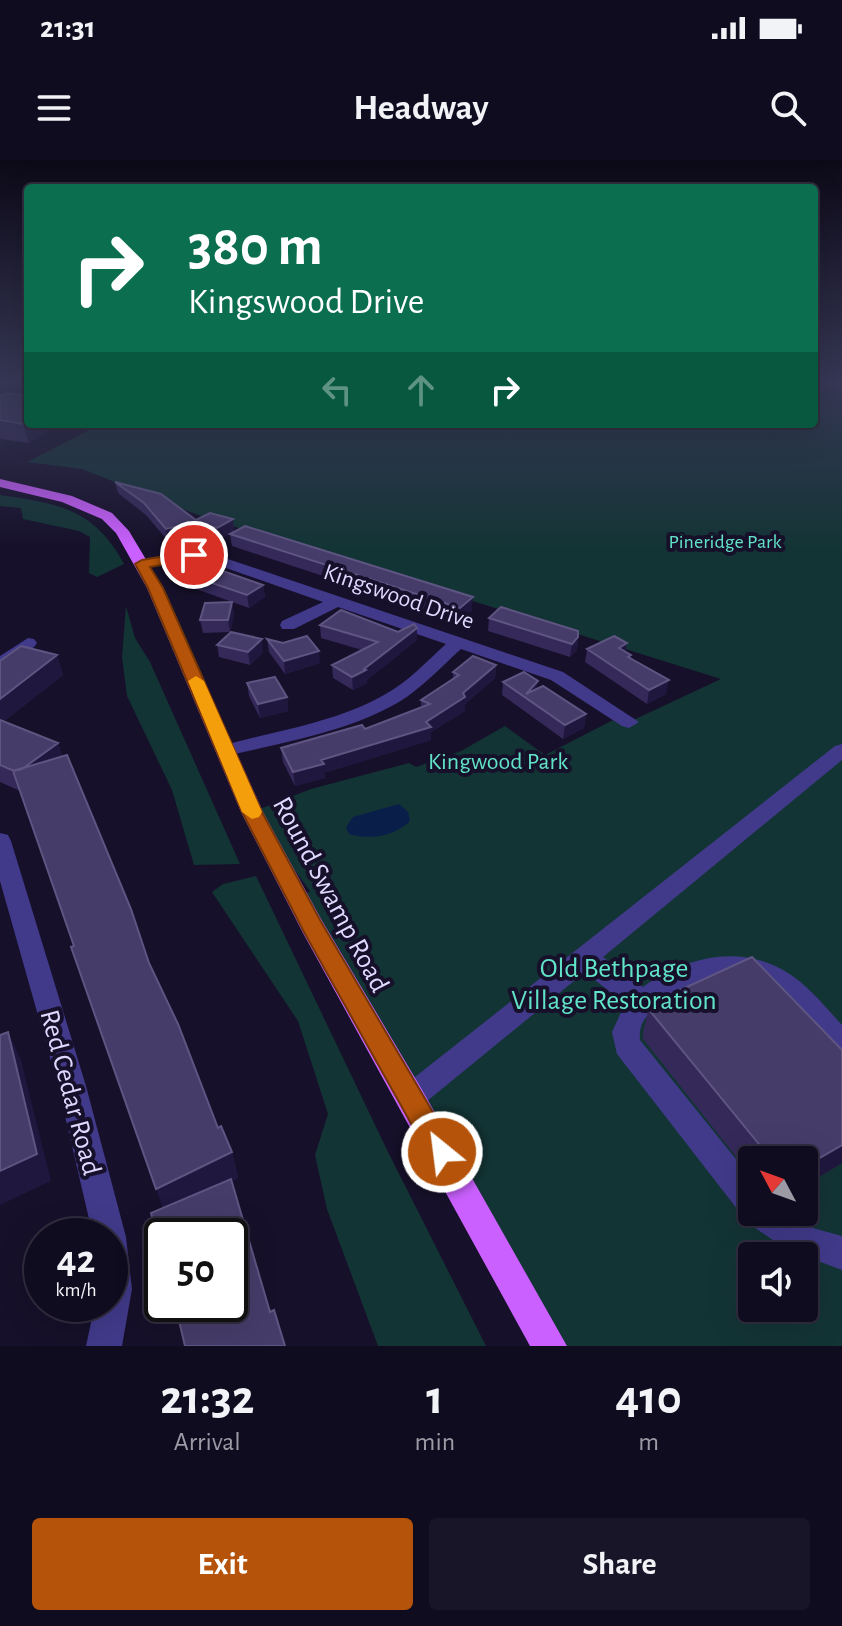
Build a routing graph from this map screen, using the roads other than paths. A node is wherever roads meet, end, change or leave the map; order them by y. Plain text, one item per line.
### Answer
1 (0, 488) edge
2 (142, 564) junction
3 (337, 601) junction
4 (288, 625) dead end
5 (458, 642) junction
6 (28, 643) dead end
7 (0, 664) edge
8 (629, 722) dead end
9 (227, 750) junction
10 (842, 750) edge
11 (0, 841) edge
12 (585, 957) junction
13 (642, 1002) junction
14 (842, 1044) edge
15 (411, 1097) junction
16 (738, 1186) edge
17 (776, 1226) edge
18 (842, 1253) edge
19 (104, 1346) edge
20 (549, 1346) edge

1 - 2 main road, Round Swamp Road
2 - 3 street, Kingswood Drive
2 - 9 main road, Round Swamp Road
3 - 4 street
3 - 5 street, Kingswood Drive
5 - 8 street, Kingswood Drive
5 - 9 street
6 - 7 street
9 - 15 main road, Round Swamp Road
10 - 12 street
11 - 19 street, Red Cedar Road
12 - 13 street
12 - 15 street
13 - 14 street
13 - 16 street
15 - 20 main road, Round Swamp Road
17 - 18 street

